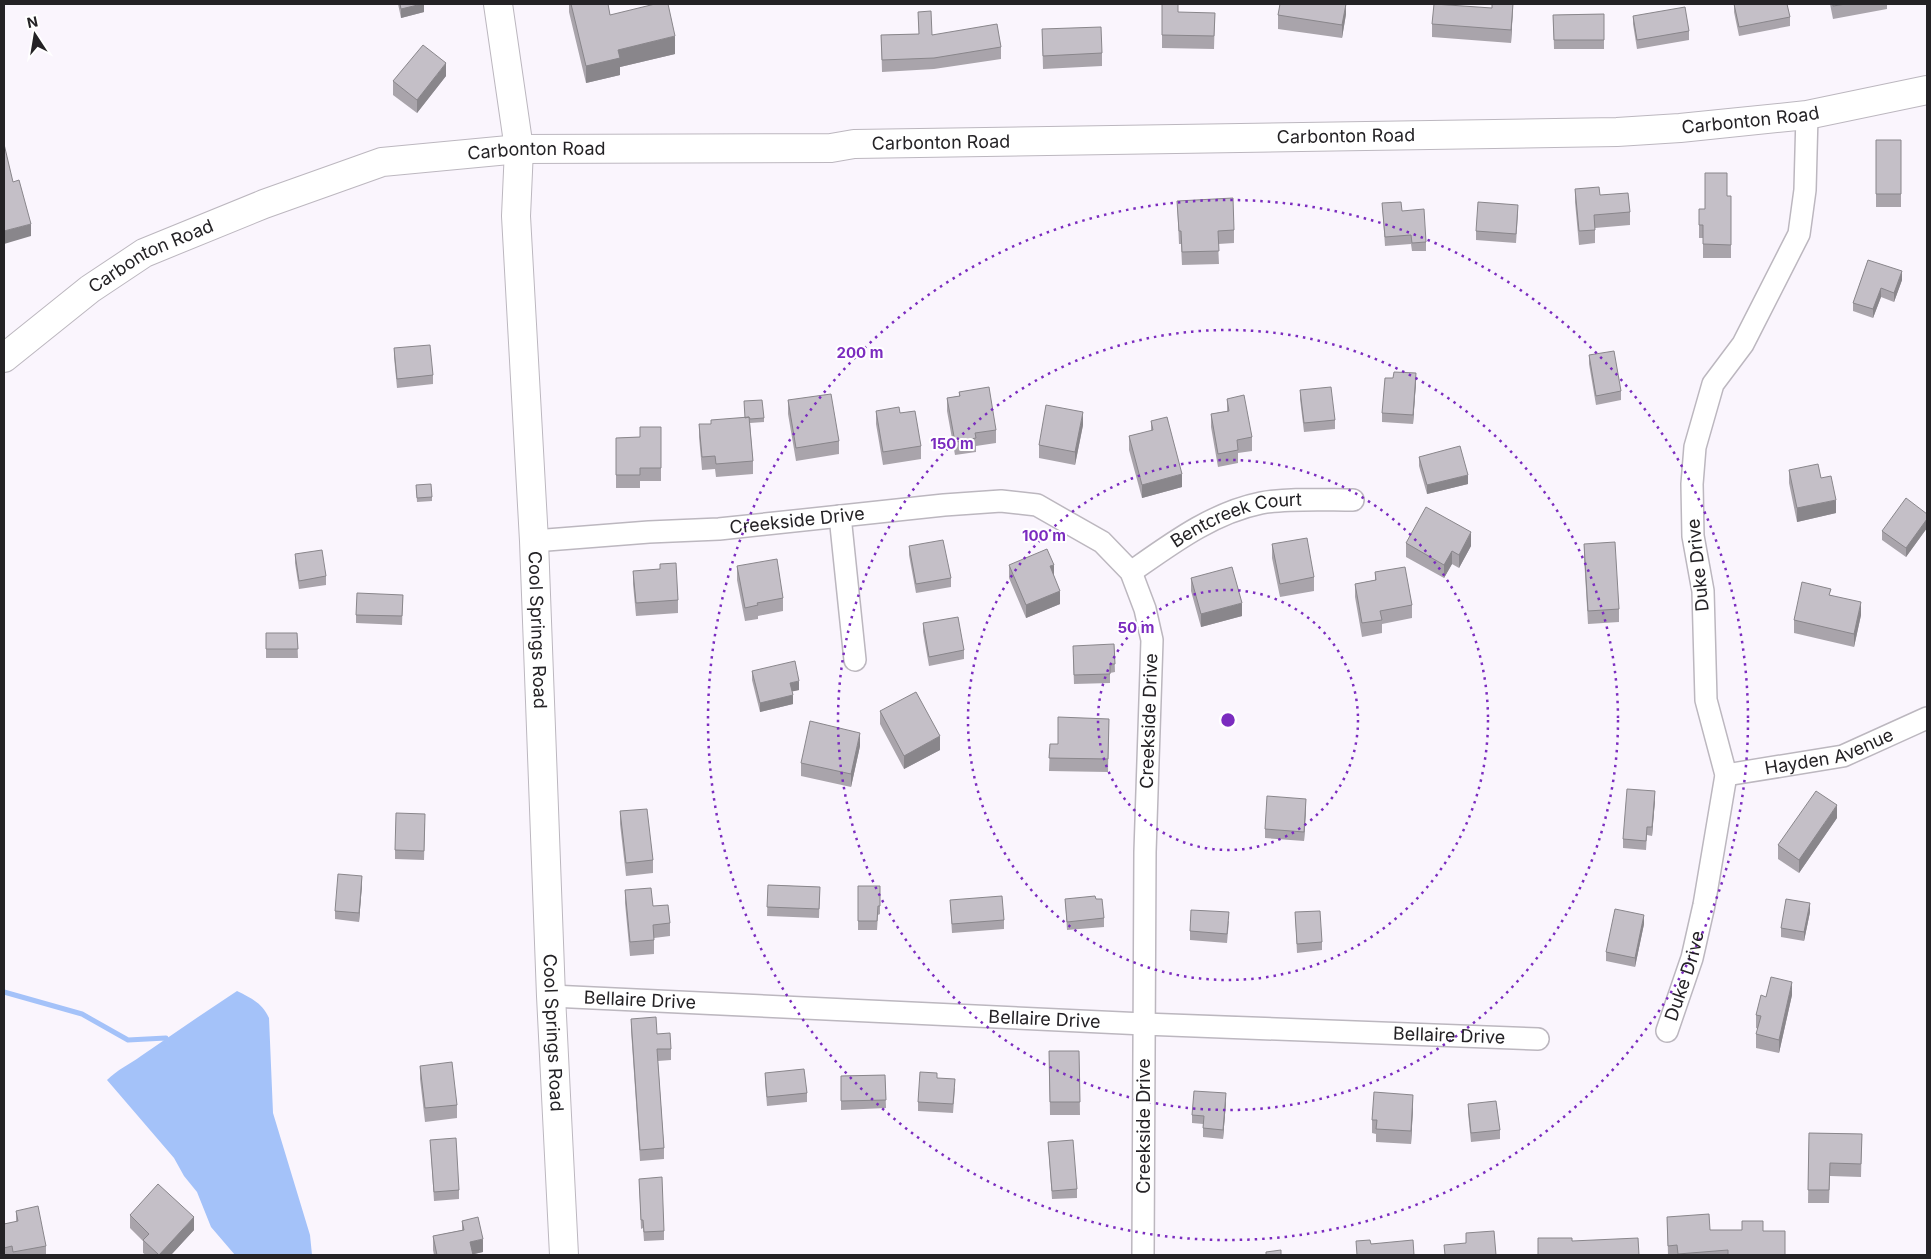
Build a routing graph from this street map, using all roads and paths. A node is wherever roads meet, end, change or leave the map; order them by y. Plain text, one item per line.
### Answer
1 (498, 4) edge
2 (1927, 90) edge
3 (1807, 115) junction
4 (518, 149) junction
5 (7, 349) edge
6 (1352, 500) dead end
7 (840, 516) junction
8 (534, 541) junction
9 (1130, 572) junction
10 (855, 660) dead end
11 (1927, 718) edge
12 (1726, 775) junction
13 (550, 996) junction
14 (1144, 1024) junction
15 (1667, 1032) dead end
16 (1538, 1039) dead end
17 (564, 1255) edge
18 (1143, 1255) edge

1 - 4 street, Cool Springs Road
2 - 3 street, Carbonton Road
3 - 4 street, Carbonton Road
3 - 12 street, Duke Drive
4 - 5 street, Carbonton Road
4 - 8 street, Cool Springs Road
6 - 9 street, Bentcreek Court
7 - 8 street, Creekside Drive
7 - 9 street, Creekside Drive
7 - 10 street
8 - 13 street, Cool Springs Road
9 - 14 street, Creekside Drive
11 - 12 street, Hayden Avenue
12 - 15 street, Duke Drive
13 - 14 street, Bellaire Drive
13 - 17 street, Cool Springs Road
14 - 16 street, Bellaire Drive
14 - 18 street, Creekside Drive

